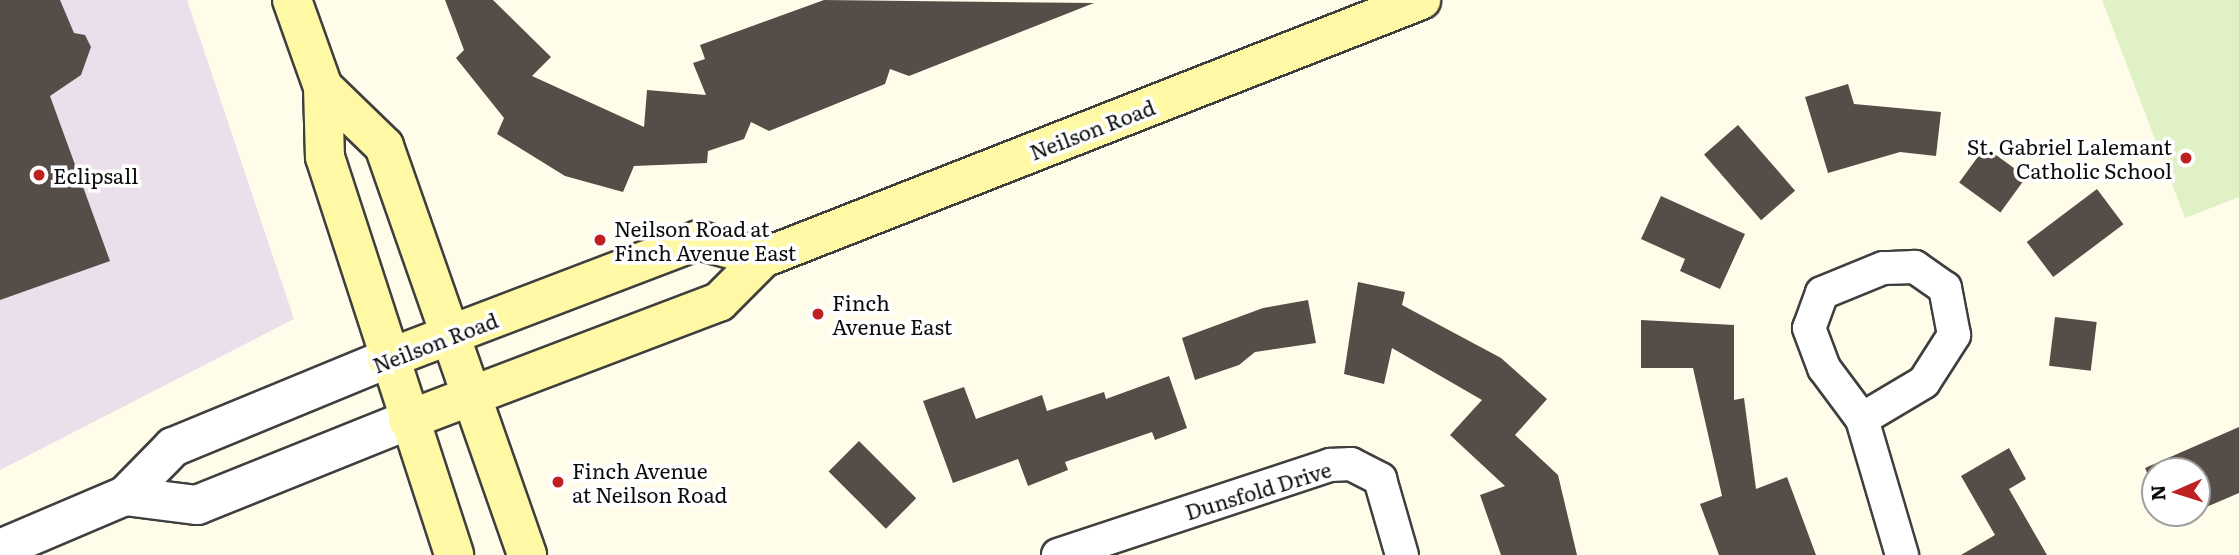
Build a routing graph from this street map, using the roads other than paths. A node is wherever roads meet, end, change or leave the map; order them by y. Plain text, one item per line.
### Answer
1 (292, 0) edge
2 (1421, 0) edge
3 (324, 87) junction
4 (763, 258) junction
5 (450, 332) junction
6 (387, 359) junction
7 (472, 396) junction
8 (1862, 419) junction
9 (408, 420) junction
10 (125, 496) junction
11 (0, 549) edge
12 (454, 555) edge
13 (527, 555) edge
14 (1058, 555) edge
15 (1402, 555) edge
16 (1902, 555) edge

1 - 3 main road
2 - 4 main road, Neilson Road
3 - 5 main road
3 - 6 main road
4 - 5 main road, Neilson Road
4 - 7 main road, Neilson Road
5 - 6 main road, Neilson Road
5 - 7 main road
6 - 9 main road
6 - 10 street, Neilson Road
7 - 9 main road, Neilson Road
7 - 13 main road
8 - 8 street
8 - 16 street
9 - 10 street, Neilson Road
9 - 12 main road
10 - 11 street, Neilson Road
14 - 15 street, Dunsfold Drive

